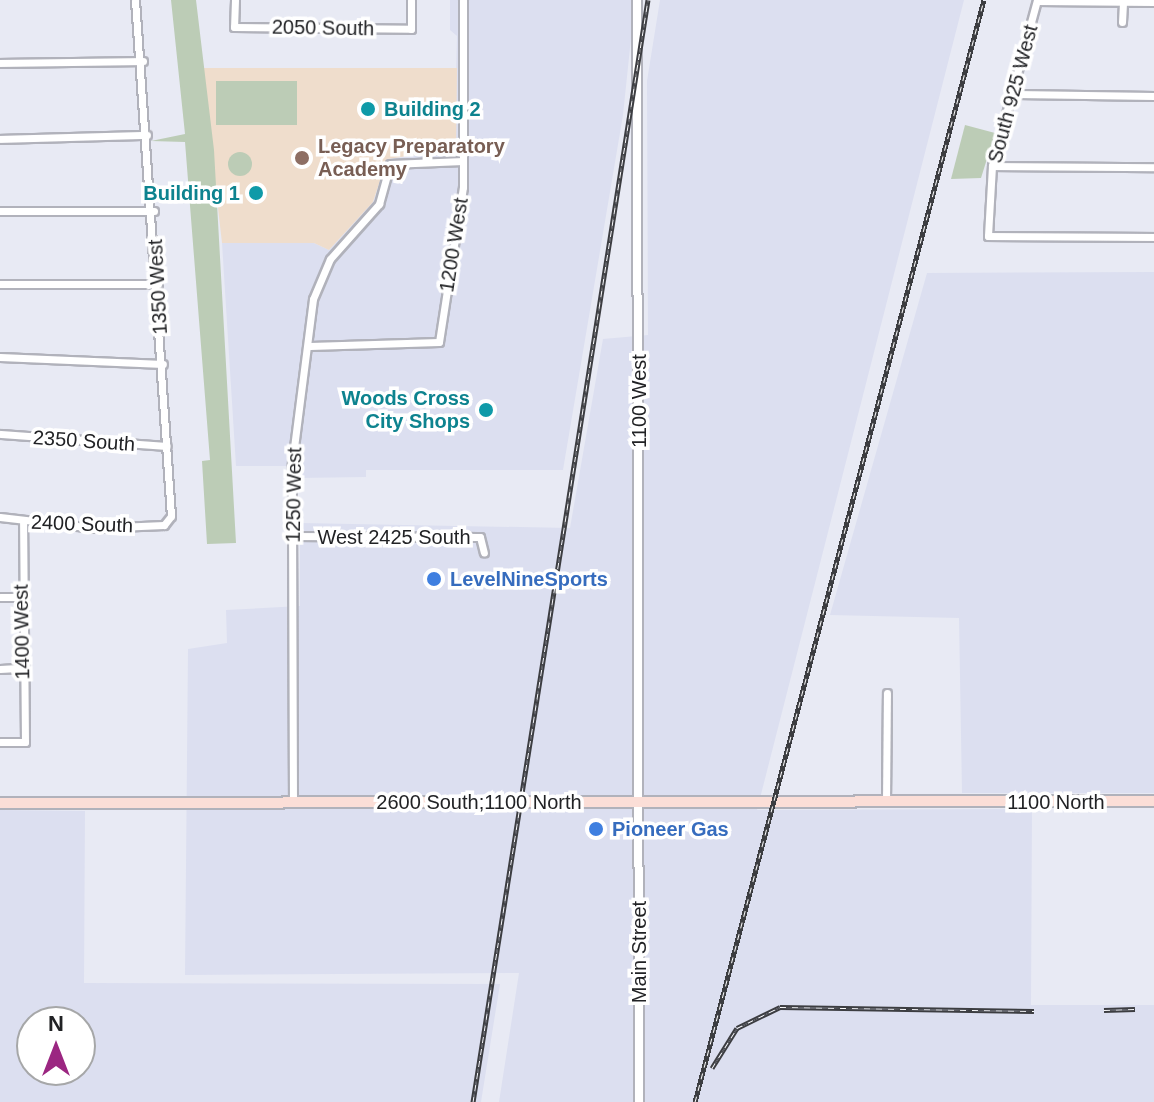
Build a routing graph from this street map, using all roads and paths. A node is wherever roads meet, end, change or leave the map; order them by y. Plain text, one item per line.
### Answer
1 (135, 0) edge
2 (235, 0) edge
3 (411, 0) edge
4 (463, 0) edge
5 (637, 0) edge
6 (1037, 1) edge
7 (1154, 2) edge
8 (1123, 3) junction
9 (1122, 22) dead end
10 (143, 61) junction
11 (0, 63) edge
12 (1016, 94) junction
13 (1154, 96) edge
14 (147, 135) junction
15 (0, 139) edge
16 (463, 161) junction
17 (992, 166) junction
18 (1154, 167) edge
19 (0, 211) edge
20 (154, 211) junction
21 (1154, 237) edge
22 (0, 284) edge
23 (158, 284) junction
24 (310, 346) junction
25 (0, 357) edge
26 (163, 364) junction
27 (0, 434) edge
28 (167, 446) junction
29 (0, 517) edge
30 (23, 522) junction
31 (164, 525) joint
32 (293, 536) junction
33 (484, 553) dead end
34 (0, 597) edge
35 (21, 597) junction
36 (22, 668) junction
37 (0, 669) edge
38 (887, 693) dead end
39 (0, 742) edge
40 (1154, 801) edge
41 (639, 802) junction
42 (886, 802) junction
43 (959, 802) joint
44 (0, 803) edge
45 (293, 803) junction
46 (639, 1102) edge

1 - 10 street, 1350 West
2 - 3 street, 2050 South
4 - 16 street, 1200 West
5 - 41 street, 1100 West
6 - 8 street
6 - 12 street, South 925 West
7 - 8 street
8 - 9 street
10 - 11 street
10 - 14 street, 1350 West
12 - 13 street
12 - 17 street, South 925 West
14 - 15 street
14 - 20 street, 1350 West
16 - 24 street, 1250 West
16 - 24 street, 1200 West
17 - 18 street
17 - 21 street, South 925 West
19 - 20 street
20 - 23 street, 1350 West
22 - 23 street
23 - 26 street, 1350 West
24 - 32 street, 1250 West
25 - 26 street
26 - 28 street, 1350 West
27 - 28 street, 2350 South
28 - 31 street, 1350 West
29 - 30 street, 2400 South
30 - 31 street, 2400 South
30 - 35 street, 1400 West
32 - 33 street, West 2425 South
32 - 45 street, 1250 West
34 - 35 street
35 - 36 street, 1400 West
36 - 37 street
36 - 39 street, 1400 West
38 - 42 street
40 - 43 main road, 1100 North
41 - 42 main road, 2600 South;1100 North
41 - 45 main road, 2600 South;1100 North
41 - 46 street, Main Street
42 - 43 main road, 2600 South;1100 North
44 - 45 main road, 2600 South;1100 North

